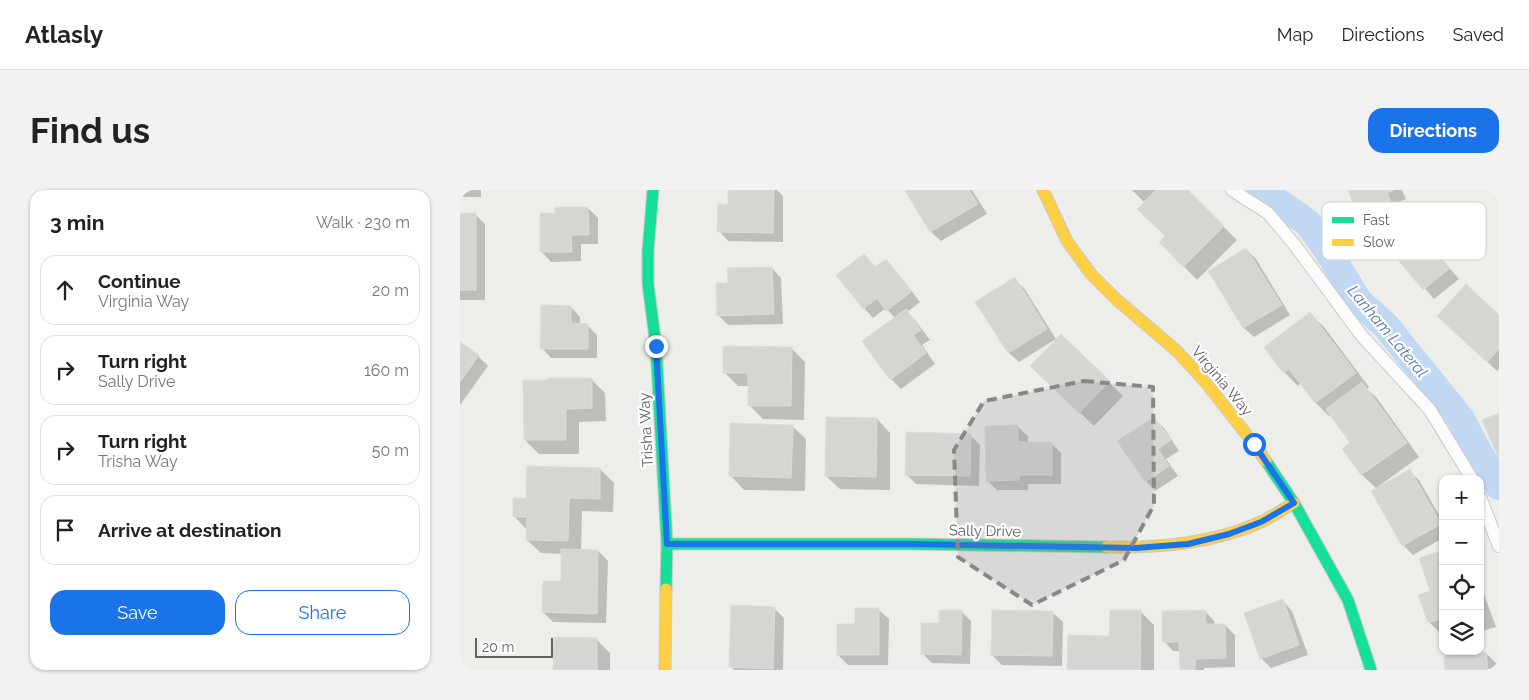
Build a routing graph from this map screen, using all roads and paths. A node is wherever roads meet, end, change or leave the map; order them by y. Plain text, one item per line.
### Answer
1 (653, 190) edge
2 (1043, 190) edge
3 (1232, 190) edge
4 (1470, 475) edge
5 (1294, 503) junction
6 (1484, 507) edge
7 (667, 544) junction
8 (1499, 546) edge
9 (665, 670) edge
10 (1371, 670) edge

1 - 7 street, Trisha Way
2 - 5 street, Virginia Way
3 - 4 lane
5 - 7 street, Sally Drive
5 - 10 street, Virginia Way
6 - 8 lane
7 - 9 street, Trisha Way

